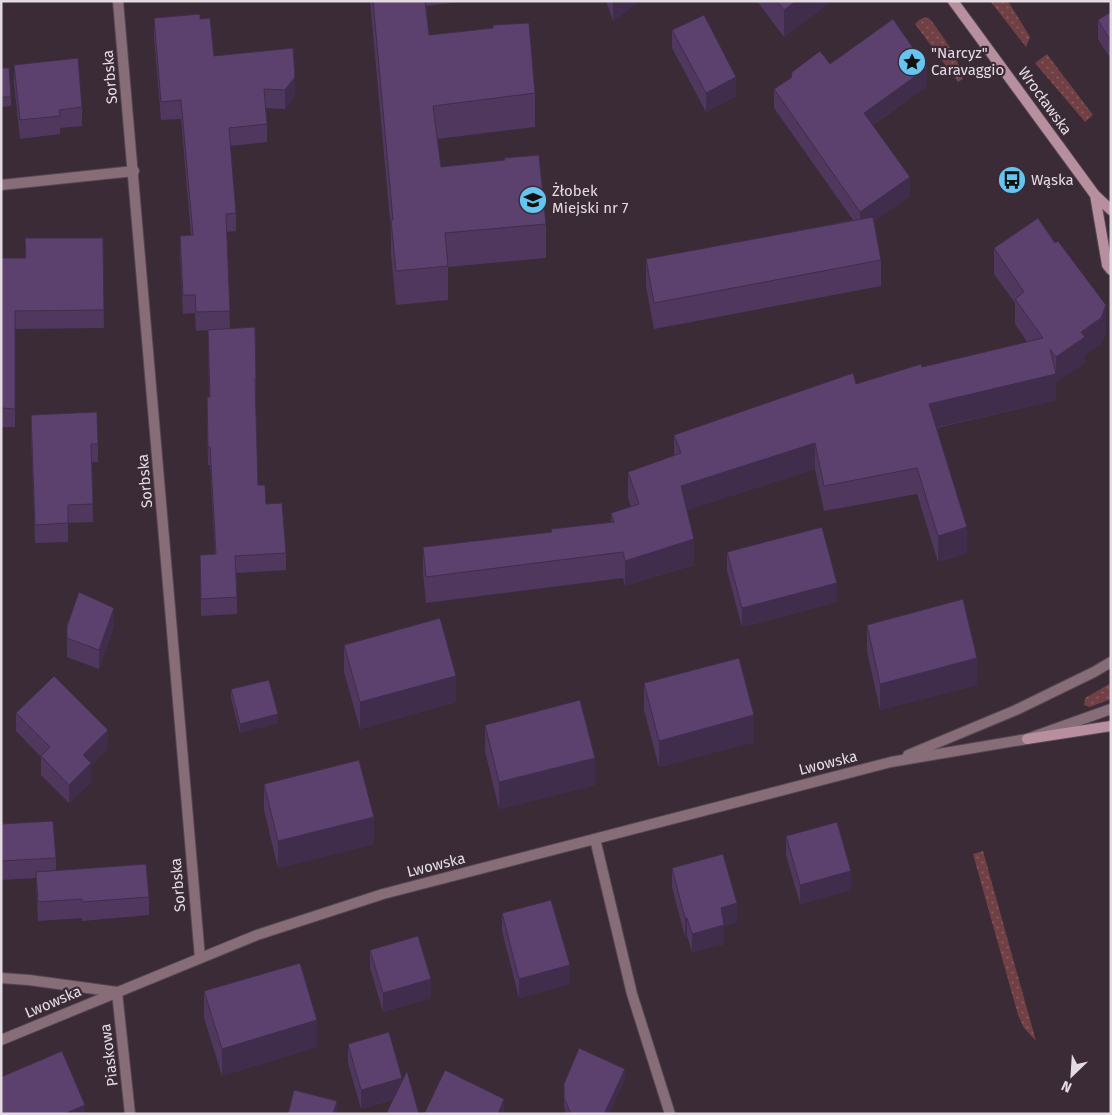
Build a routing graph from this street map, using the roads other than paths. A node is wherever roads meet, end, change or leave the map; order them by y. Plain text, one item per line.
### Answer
1 (118, 1) edge
2 (953, 1) edge
3 (134, 171) junction
4 (1, 185) edge
5 (1096, 194) junction
6 (1111, 210) edge
7 (1111, 270) edge
8 (1111, 662) edge
9 (1111, 709) edge
10 (1111, 726) edge
11 (1027, 739) junction
12 (891, 762) junction
13 (595, 839) junction
14 (200, 958) junction
15 (1, 978) edge
16 (116, 992) junction
17 (1, 1040) edge
18 (130, 1114) edge
19 (670, 1114) edge

1 - 3 street, Sorbska
2 - 5 main road, Wrocławska
3 - 4 street
3 - 14 street, Sorbska
5 - 6 main road, Wrocławska
5 - 7 main road, Wrocławska
8 - 12 street, Lwowska
9 - 11 street, Lwowska
10 - 11 main road
11 - 12 street, Lwowska
12 - 13 street, Lwowska
13 - 14 street, Lwowska
13 - 19 street
14 - 16 street, Lwowska
15 - 16 street
16 - 17 street, Lwowska
16 - 18 street, Piaskowa

